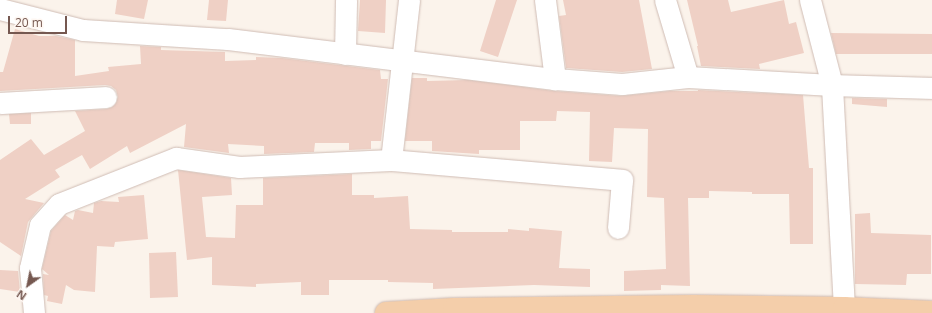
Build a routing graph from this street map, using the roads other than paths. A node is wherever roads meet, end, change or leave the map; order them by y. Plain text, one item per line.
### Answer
1 (346, 0) edge
2 (409, 0) edge
3 (545, 0) edge
4 (665, 0) edge
5 (810, 0) edge
6 (0, 10) edge
7 (345, 54) junction
8 (401, 61) junction
9 (688, 77) junction
10 (555, 79) junction
11 (832, 85) junction
12 (932, 88) edge
13 (106, 97) dead end
14 (0, 103) edge
15 (391, 160) junction
16 (618, 228) dead end
17 (844, 308) junction
18 (932, 312) edge
19 (34, 313) edge
20 (386, 313) edge

1 - 7 street
2 - 8 street
3 - 10 street
4 - 9 street
5 - 11 street
6 - 7 street
7 - 8 street
8 - 10 street
8 - 15 street
9 - 10 street
9 - 11 street
11 - 12 street
11 - 17 street
13 - 14 street
15 - 16 street
15 - 19 street
17 - 18 main road
17 - 20 main road

